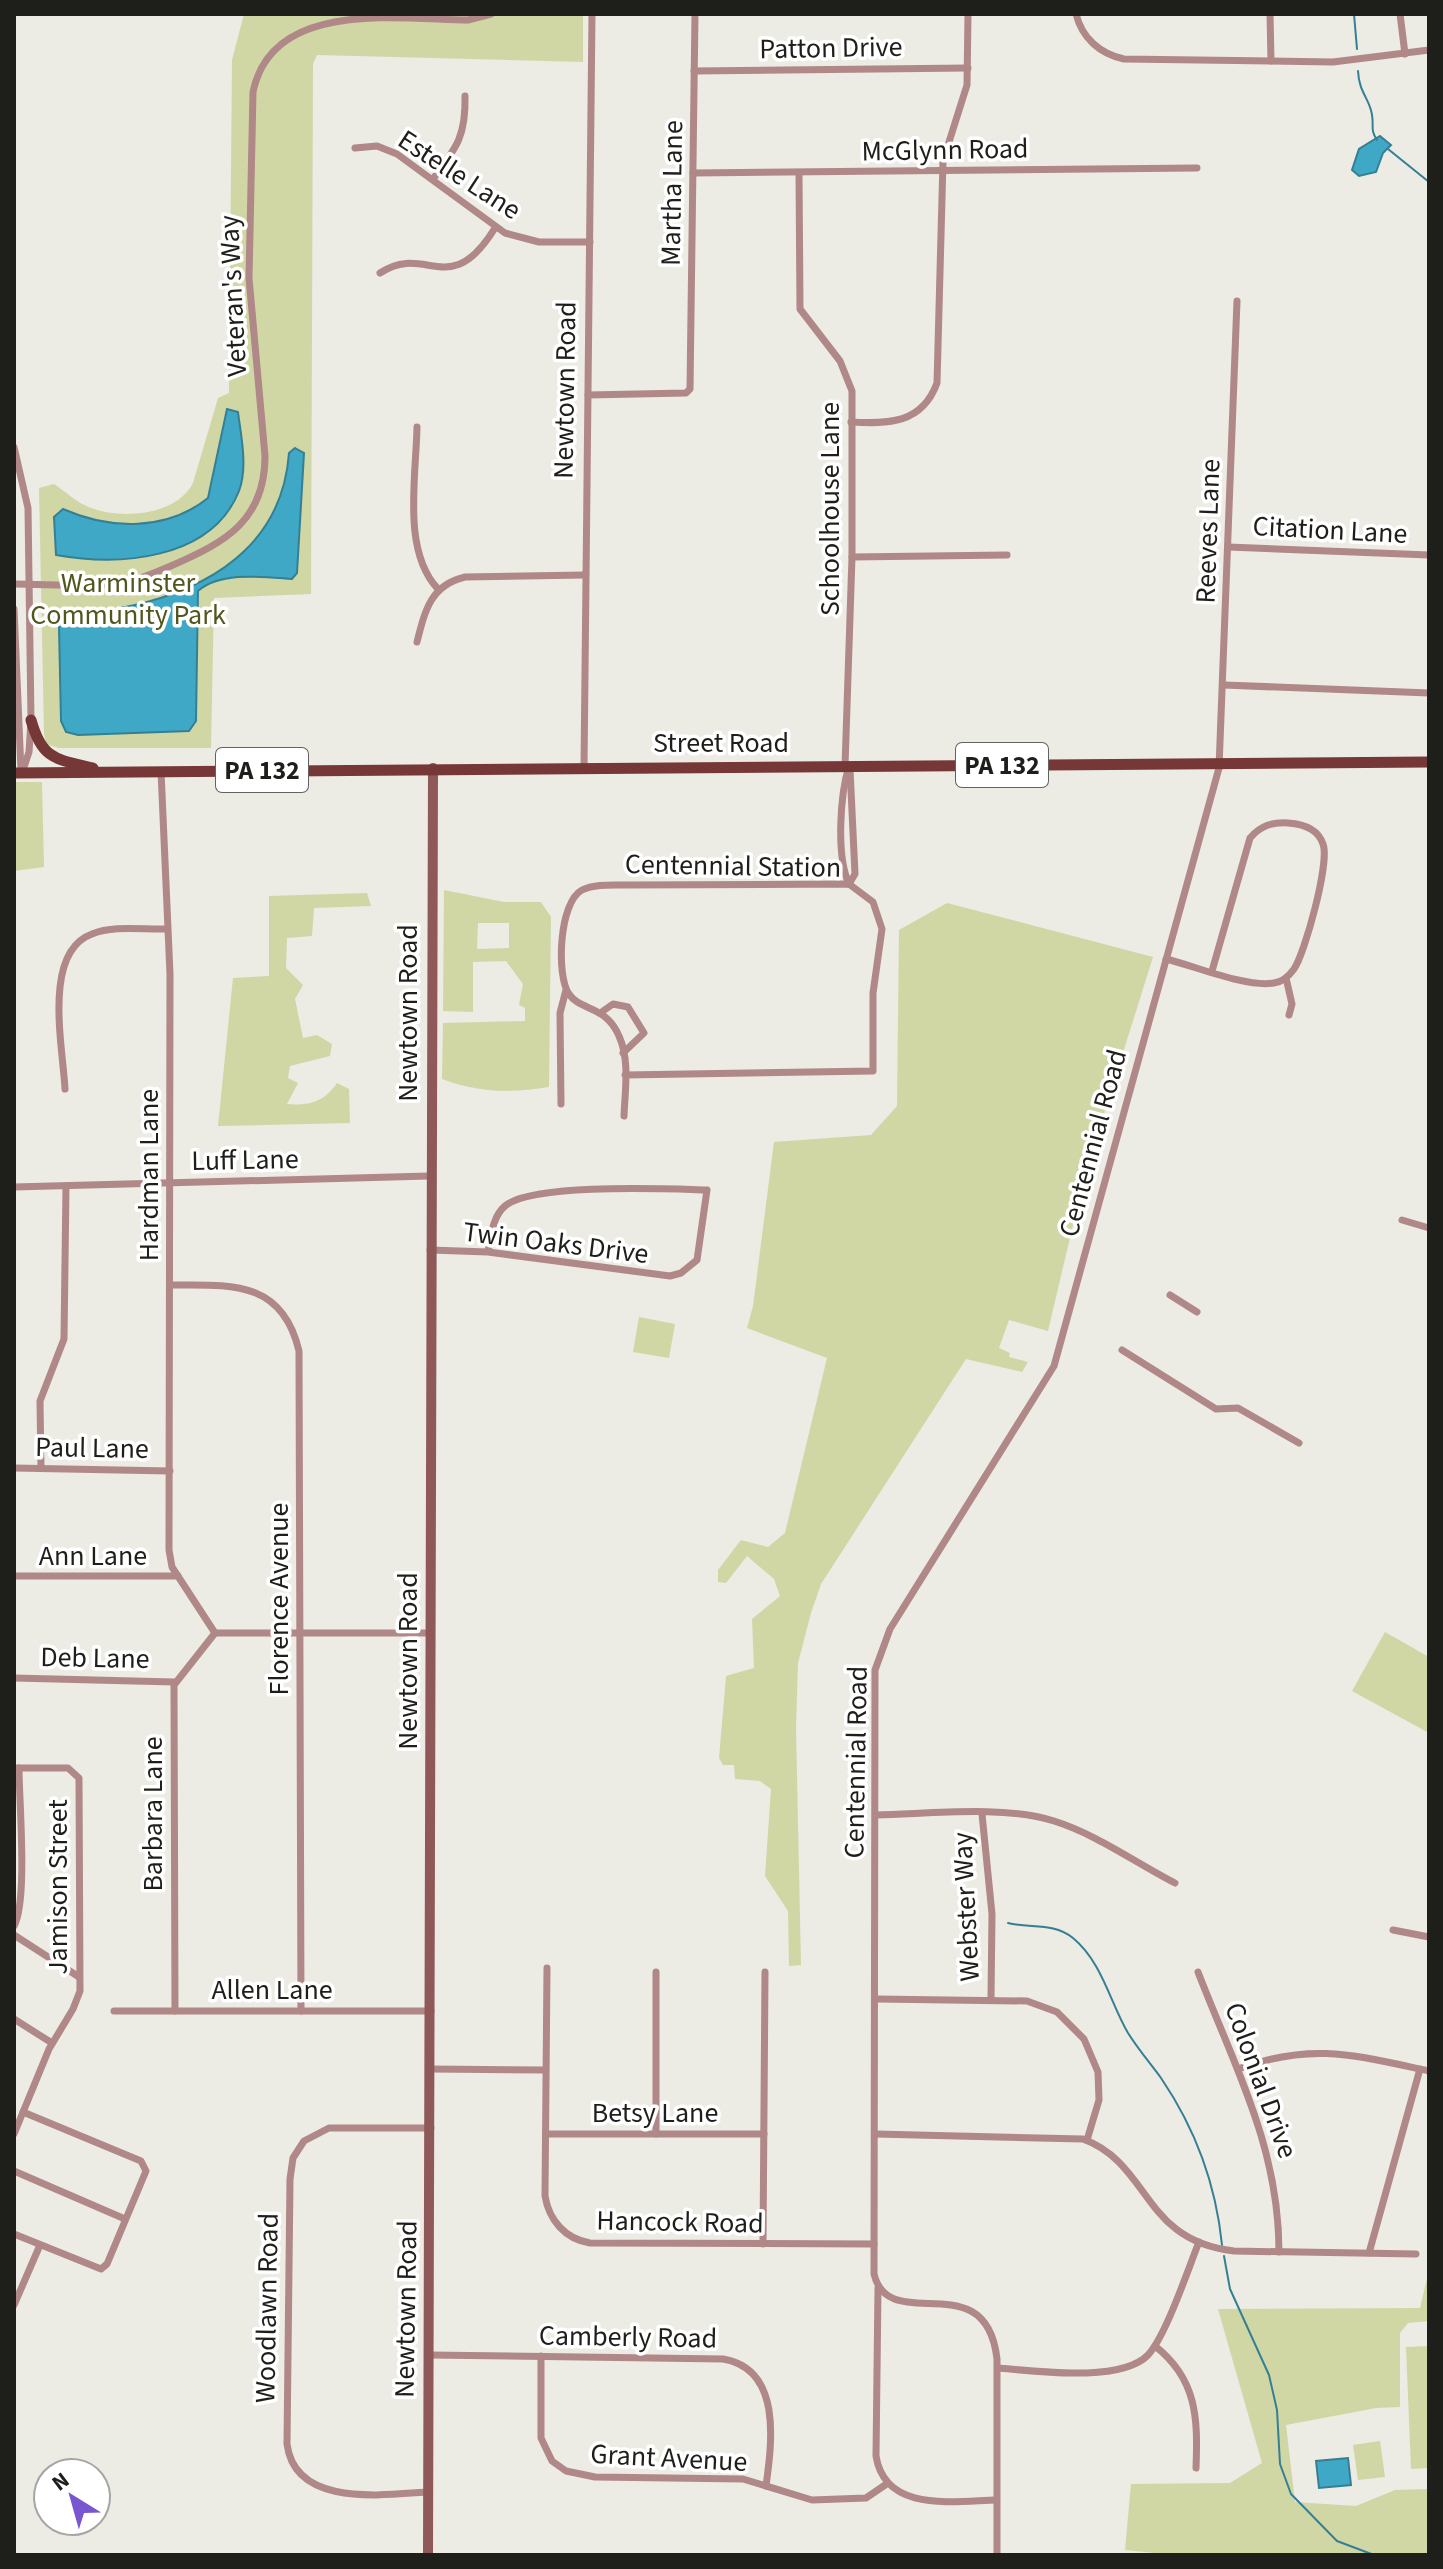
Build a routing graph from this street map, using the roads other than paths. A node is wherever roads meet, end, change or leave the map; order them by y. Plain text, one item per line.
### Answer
1 (491, 14) edge
2 (592, 14) edge
3 (695, 14) edge
4 (968, 14) edge
5 (1076, 14) edge
6 (1270, 14) edge
7 (1400, 14) edge
8 (1429, 50) edge
9 (1405, 54) junction
10 (1271, 61) junction
11 (968, 68) junction
12 (694, 71) junction
13 (465, 96) dead end
14 (355, 148) dead end
15 (1197, 168) dead end
16 (942, 170) junction
17 (693, 173) junction
18 (799, 173) junction
19 (433, 179) junction
20 (495, 228) junction
21 (590, 242) junction
22 (380, 273) dead end
23 (1237, 301) dead end
24 (588, 395) junction
25 (851, 422) junction
26 (417, 427) dead end
27 (14, 447) edge
28 (1228, 547) junction
29 (1007, 555) dead end
30 (1429, 555) edge
31 (852, 557) junction
32 (585, 575) junction
33 (14, 584) edge
34 (28, 584) junction
35 (438, 589) junction
36 (14, 609) edge
37 (417, 642) dead end
38 (1224, 685) junction
39 (1429, 693) edge
40 (31, 720) junction
41 (1429, 762) edge
42 (1220, 763) junction
43 (847, 766) junction
44 (584, 767) junction
45 (433, 768) junction
46 (161, 771) junction
47 (109, 772) junction
48 (18, 773) edge
49 (849, 884) junction
50 (167, 929) junction
51 (1166, 959) junction
52 (1212, 971) junction
53 (1286, 978) junction
54 (566, 990) junction
55 (603, 1011) junction
56 (1289, 1015) dead end
57 (623, 1053) junction
58 (625, 1075) junction
59 (65, 1089) dead end
60 (561, 1104) dead end
61 (624, 1116) dead end
62 (429, 1176) junction
63 (170, 1183) junction
64 (66, 1186) junction
65 (14, 1187) edge
66 (1402, 1220) dead end
67 (1429, 1228) edge
68 (430, 1250) junction
69 (488, 1252) junction
70 (170, 1285) junction
71 (1170, 1295) dead end
72 (1197, 1312) dead end
73 (1122, 1350) dead end
74 (1299, 1443) dead end
75 (14, 1468) edge
76 (41, 1468) junction
77 (170, 1471) junction
78 (14, 1576) edge
79 (178, 1576) junction
80 (215, 1633) junction
81 (430, 1633) junction
82 (302, 1634) junction
83 (14, 1678) edge
84 (174, 1682) junction
85 (17, 1768) edge
86 (982, 1814) junction
87 (876, 1815) junction
88 (1175, 1883) dead end
89 (14, 1926) edge
90 (1393, 1930) dead end
91 (14, 1935) edge
92 (1429, 1937) edge
93 (547, 1968) dead end
94 (656, 1972) dead end
95 (765, 1972) dead end
96 (1198, 1972) dead end
97 (79, 1977) junction
98 (991, 1998) junction
99 (877, 1999) junction
100 (114, 2011) dead end
101 (175, 2011) junction
102 (301, 2011) junction
103 (431, 2011) junction
104 (14, 2019) edge
105 (52, 2043) junction
106 (431, 2069) junction
107 (1238, 2069) junction
108 (545, 2070) junction
109 (1424, 2070) edge
110 (23, 2112) junction
111 (431, 2128) junction
112 (14, 2134) edge
113 (546, 2134) junction
114 (656, 2134) junction
115 (764, 2134) junction
116 (876, 2134) junction
117 (1087, 2140) junction
118 (14, 2171) edge
119 (125, 2219) junction
120 (14, 2234) edge
121 (1199, 2242) junction
122 (763, 2244) junction
123 (874, 2244) junction
124 (40, 2245) junction
125 (1279, 2252) junction
126 (1369, 2253) junction
127 (1416, 2254) dead end
128 (878, 2288) junction
129 (14, 2305) edge
130 (1155, 2346) junction
131 (429, 2355) junction
132 (541, 2356) junction
133 (998, 2368) junction
134 (1196, 2468) dead end
135 (888, 2483) junction
136 (766, 2486) junction
137 (427, 2492) junction
138 (996, 2500) junction
139 (428, 2555) edge
140 (997, 2555) edge

1 - 34 street, Veteran's Way
2 - 21 street, Newtown Road
3 - 12 street, Martha Lane
4 - 11 street
5 - 10 street
6 - 10 street
7 - 9 street
8 - 9 street
9 - 10 street
11 - 12 street, Patton Drive
11 - 16 street
12 - 17 street, Martha Lane
13 - 19 street
14 - 19 street, Estelle Lane
15 - 16 street, McGlynn Road
16 - 18 street, McGlynn Road
16 - 25 street
17 - 18 street, McGlynn Road
17 - 24 street, Martha Lane
18 - 25 street, Schoolhouse Lane
19 - 20 street, Estelle Lane
20 - 21 street, Estelle Lane
20 - 22 street
21 - 24 street, Newtown Road
23 - 28 street, Reeves Lane
24 - 32 street, Newtown Road
25 - 31 street, Schoolhouse Lane
26 - 35 street
27 - 34 street
28 - 30 street, Citation Lane
28 - 38 street, Reeves Lane
29 - 31 street
31 - 43 street, Schoolhouse Lane
32 - 35 street
32 - 44 street, Newtown Road
33 - 34 street, Veteran's Way
34 - 40 street
35 - 37 street
36 - 48 street
38 - 39 street
38 - 42 street, Reeves Lane
40 - 47 main road
40 - 48 street
41 - 42 main road, Street Road / PA 132
42 - 43 main road, Street Road / PA 132
42 - 51 street, Centennial Road
43 - 44 main road, Street Road / PA 132
43 - 49 street
43 - 49 street
44 - 45 main road, Street Road / PA 132
45 - 46 main road, Street Road / PA 132
45 - 62 street, Newtown Road
46 - 47 main road, Street Road / PA 132
46 - 50 street, Hardman Lane
47 - 48 main road, Street Road / PA 132
49 - 54 street, Centennial Station
49 - 58 street, Centennial Station
50 - 59 street
50 - 63 street, Hardman Lane
51 - 52 street
51 - 87 street, Centennial Road
52 - 53 street
52 - 53 street
53 - 56 street
54 - 55 street
54 - 60 street
55 - 57 street
55 - 57 street
57 - 58 street
58 - 61 street
62 - 63 street, Luff Lane
62 - 68 street, Newtown Road
63 - 64 street, Luff Lane
63 - 70 street, Hardman Lane
64 - 65 street, Luff Lane
64 - 76 street
66 - 67 street
68 - 69 street, Twin Oaks Drive
68 - 81 street, Newtown Road
69 - 69 street, Twin Oaks Drive
70 - 77 street, Hardman Lane
70 - 82 street, Florence Avenue
71 - 72 street
73 - 74 street
75 - 76 street, Paul Lane
76 - 77 street, Paul Lane
77 - 79 street, Hardman Lane
78 - 79 street, Ann Lane
79 - 80 street, Ann Lane
80 - 82 street
80 - 84 street
81 - 82 street
81 - 103 street, Newtown Road
82 - 102 street, Florence Avenue
83 - 84 street, Deb Lane
84 - 101 street, Barbara Lane
85 - 89 street
85 - 97 street, Jamison Street
86 - 87 street
86 - 88 street
86 - 98 street, Webster Way
87 - 99 street, Centennial Road
90 - 92 street
91 - 97 street
93 - 108 street, Hancock Road
94 - 114 street
95 - 115 street
96 - 107 street, Colonial Drive
97 - 105 street, Jamison Street
98 - 99 street
98 - 117 street
99 - 116 street, Centennial Road
100 - 101 street, Allen Lane
101 - 102 street, Allen Lane
102 - 103 street, Allen Lane
103 - 106 street, Newtown Road
104 - 105 street
105 - 110 street, Jamison Street
106 - 108 street
106 - 111 street, Newtown Road
107 - 109 street
107 - 125 street, Colonial Drive
108 - 113 street, Hancock Road
109 - 126 street
110 - 112 street, Jamison Street
110 - 119 street
111 - 131 street, Newtown Road
111 - 137 street, Woodlawn Road
113 - 114 street, Betsy Lane
113 - 122 street, Hancock Road
114 - 115 street, Betsy Lane
115 - 122 street
116 - 117 street
116 - 123 street, Centennial Road
117 - 121 street
118 - 119 street
119 - 124 street
120 - 124 street
121 - 125 street
121 - 130 street
122 - 123 street, Hancock Road
123 - 128 street, Centennial Road
124 - 129 street
125 - 126 street
126 - 127 street
128 - 133 street
128 - 135 street, Centennial Road
130 - 133 street
130 - 134 street
131 - 132 street, Camberly Road
131 - 137 street, Newtown Road
132 - 136 street, Grant Avenue
132 - 136 street, Camberly Road
133 - 138 street
135 - 136 street, Grant Avenue
135 - 138 street
137 - 139 street, Newtown Road
138 - 140 street

